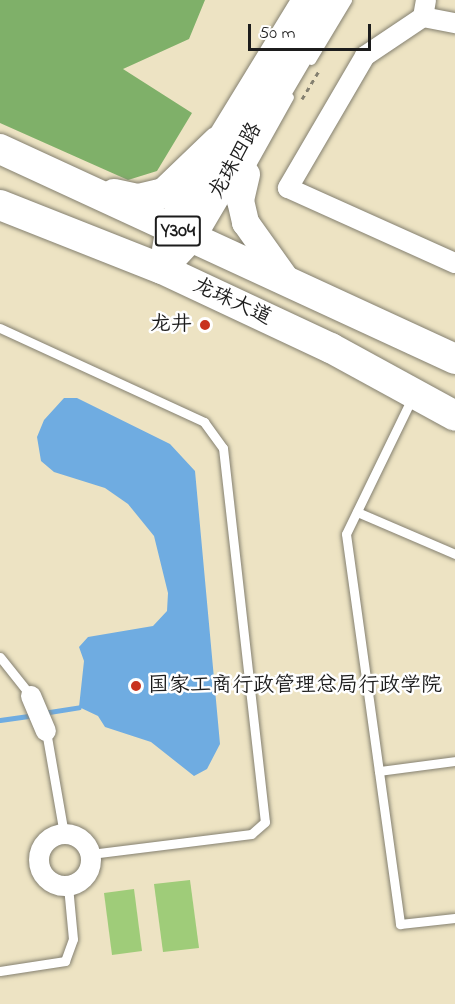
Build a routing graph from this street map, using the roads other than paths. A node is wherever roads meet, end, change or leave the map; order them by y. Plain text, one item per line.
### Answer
1 (305, 0) edge
2 (331, 0) edge
3 (347, 0) edge
4 (424, 8) edge
5 (455, 23) edge
6 (304, 58) junction
7 (217, 142) junction
8 (0, 149) edge
9 (246, 174) joint
10 (67, 179) junction
11 (0, 205) edge
12 (180, 233) junction
13 (455, 263) edge
14 (162, 269) junction
15 (289, 283) junction
16 (0, 328) edge
17 (455, 359) edge
18 (412, 397) junction
19 (455, 416) edge
20 (357, 512) junction
21 (455, 554) edge
22 (0, 657) edge
23 (31, 696) joint
24 (46, 731) joint
25 (455, 761) edge
26 (379, 771) junction
27 (64, 834) junction
28 (91, 854) junction
29 (68, 886) junction
30 (455, 918) edge
31 (0, 971) edge

1 - 7 main road, 龙珠四路
2 - 6 main road, 龙珠四路
3 - 6 lane
4 - 5 street
4 - 13 street
6 - 9 lane
6 - 12 main road, 龙珠四路
7 - 10 main road
7 - 12 main road, 龙珠四路
8 - 10 main road, 龙珠大道 / Y304
9 - 15 main road
10 - 12 main road, 龙珠大道 / Y304
11 - 14 main road, 龙珠大道
12 - 14 main road, 龙珠四路
12 - 15 main road, 龙珠大道 / Y304
14 - 18 main road, 龙珠大道
15 - 17 main road, 龙珠大道 / Y304
16 - 28 lane
18 - 19 main road, 龙珠大道
18 - 20 lane
20 - 21 lane
20 - 26 lane
22 - 23 lane
23 - 24 street
24 - 27 lane
25 - 26 lane
26 - 30 lane
27 - 28 street
27 - 29 street
28 - 29 street
29 - 31 lane

